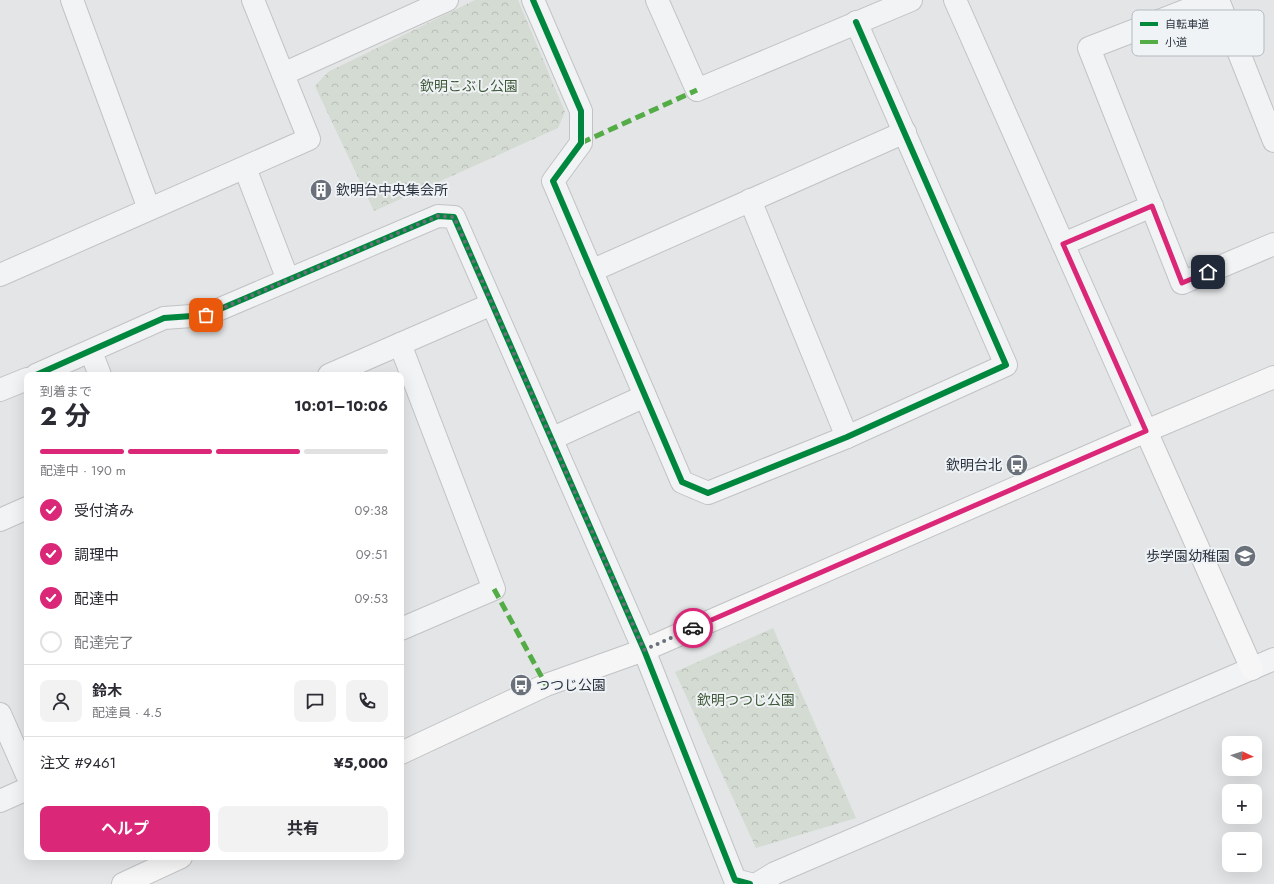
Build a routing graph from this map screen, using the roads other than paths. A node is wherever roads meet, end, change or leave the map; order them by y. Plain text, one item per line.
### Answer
1 (72, 0) edge
2 (253, 0) edge
3 (447, 0) edge
4 (533, 0) edge
5 (657, 0) edge
6 (911, 0) edge
7 (955, 0) edge
8 (1213, 0) edge
9 (1218, 0) edge
10 (1187, 10) edge
11 (1222, 10) edge
12 (856, 22) junction
13 (1132, 31) edge
14 (1240, 56) edge
15 (283, 74) junction
16 (905, 132) junction
17 (1274, 141) edge
18 (245, 168) junction
19 (750, 200) junction
20 (1152, 206) junction
21 (149, 209) junction
22 (1063, 244) junction
23 (1274, 244) edge
24 (591, 271) junction
25 (0, 275) edge
26 (288, 280) junction
27 (492, 304) junction
28 (400, 344) junction
29 (91, 352) junction
30 (43, 372) edge
31 (99, 372) edge
32 (337, 372) edge
33 (1274, 377) edge
34 (24, 380) edge
35 (0, 390) edge
36 (645, 396) junction
37 (1146, 431) junction
38 (847, 437) junction
39 (551, 439) junction
40 (24, 509) edge
41 (0, 520) edge
42 (404, 628) edge
43 (644, 650) junction
44 (1274, 659) edge
45 (1252, 669) junction
46 (0, 714) edge
47 (404, 752) edge
48 (24, 768) edge
49 (24, 790) edge
50 (0, 800) edge
51 (175, 860) edge
52 (778, 879) edge
53 (123, 884) edge
54 (750, 884) edge
55 (757, 884) edge

1 - 21 street
2 - 15 street
3 - 15 street
4 - 24 street
5 - 12 street
6 - 12 street
7 - 22 street
8 - 10 street
9 - 11 street
12 - 16 street
13 - 20 street
14 - 17 street
15 - 18 street
16 - 19 street
16 - 38 street
18 - 21 street
18 - 26 street
19 - 24 street
19 - 38 street
20 - 22 street
20 - 23 street
21 - 25 street
22 - 37 street
24 - 36 street
26 - 27 street
26 - 29 street
27 - 28 street
27 - 39 street
28 - 32 street
28 - 42 street
29 - 30 street
29 - 31 street
33 - 37 street
34 - 35 street
36 - 38 street
36 - 39 street
37 - 43 street
37 - 45 street
39 - 43 street
40 - 41 street
43 - 47 street
43 - 54 street
44 - 45 street
45 - 52 street
46 - 48 street
49 - 50 street
51 - 53 street
52 - 55 street

